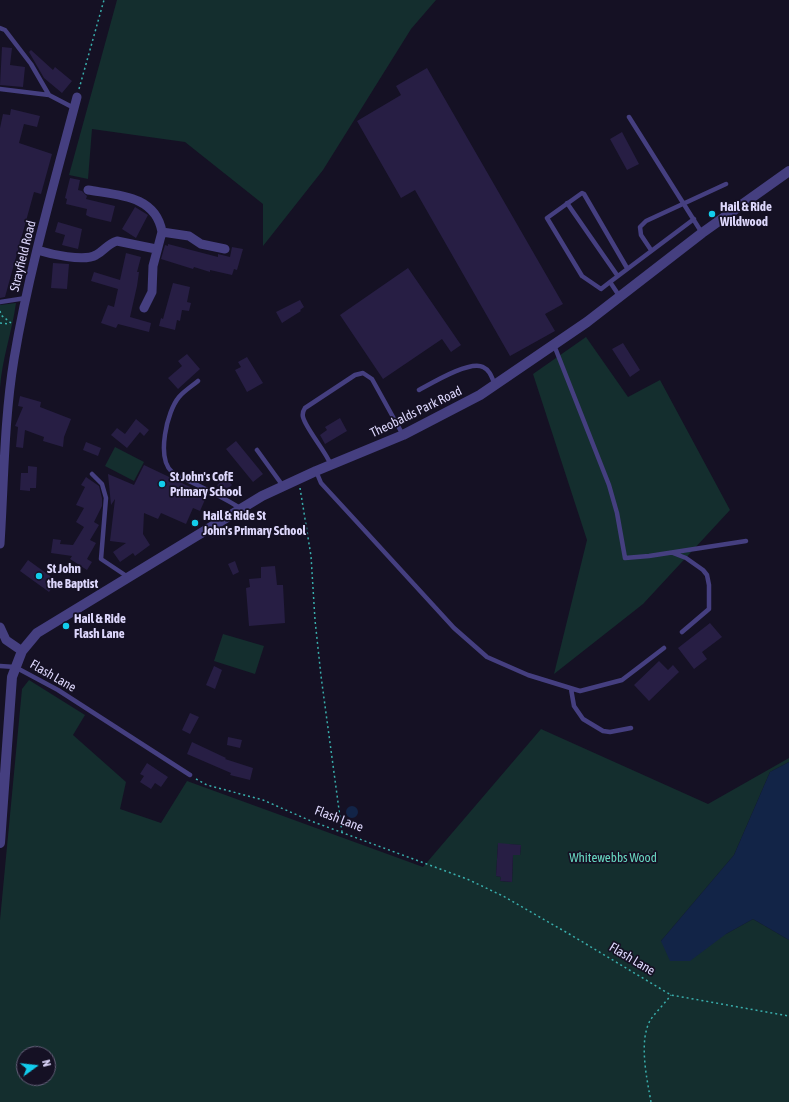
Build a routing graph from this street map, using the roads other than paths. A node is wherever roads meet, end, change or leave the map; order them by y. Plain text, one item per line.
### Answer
1 (0, 28) edge
2 (0, 89) edge
3 (49, 95) junction
4 (77, 97) road end
5 (74, 108) junction
6 (630, 117) dead end
7 (789, 172) edge
8 (726, 184) dead end
9 (88, 190) dead end
10 (683, 202) junction
11 (567, 203) junction
12 (694, 219) junction
13 (162, 232) junction
14 (702, 233) junction
15 (156, 249) junction
16 (225, 249) dead end
17 (37, 250) junction
18 (651, 250) junction
19 (627, 268) junction
20 (617, 275) junction
21 (610, 282) junction
22 (620, 297) junction
23 (26, 298) junction
24 (0, 302) edge
25 (144, 308) dead end
26 (554, 345) junction
27 (198, 381) dead end
28 (495, 385) junction
29 (419, 390) dead end
30 (402, 435) junction
31 (256, 450) dead end
32 (331, 465) junction
33 (316, 471) junction
34 (92, 474) dead end
35 (283, 486) junction
36 (240, 508) junction
37 (746, 541) dead end
38 (0, 544) edge
39 (671, 552) junction
40 (128, 577) junction
41 (0, 627) edge
42 (682, 632) dead end
43 (664, 648) dead end
44 (22, 651) junction
45 (0, 666) edge
46 (15, 667) junction
47 (571, 689) junction
48 (632, 728) dead end
49 (190, 775) road end
50 (0, 843) edge

1 - 3 lane
2 - 3 lane
3 - 5 lane
4 - 5 street, Strayfield Road
5 - 17 street, Strayfield Road
6 - 10 lane
7 - 14 street, Theobalds Park Road
8 - 10 lane
9 - 13 street
10 - 12 lane
10 - 18 lane
11 - 19 lane
11 - 20 lane
11 - 21 lane
12 - 14 lane
12 - 18 lane
13 - 15 street
13 - 16 street
14 - 22 street, Theobalds Park Road
15 - 17 street
15 - 25 street
17 - 23 street, Strayfield Road
18 - 19 lane
19 - 20 lane
20 - 21 lane
21 - 22 lane
22 - 26 street, Theobalds Park Road
23 - 24 lane
23 - 38 street, Strayfield Road
26 - 28 street, Theobalds Park Road
26 - 39 lane
27 - 36 lane
28 - 29 lane
28 - 30 street, Theobalds Park Road
30 - 32 street, Theobalds Park Road
30 - 32 lane
31 - 35 lane
32 - 33 street, Theobalds Park Road
33 - 35 street, Theobalds Park Road
33 - 47 lane
34 - 40 lane
35 - 36 street, Theobalds Park Road
36 - 40 street, Theobalds Park Road
37 - 39 lane
39 - 42 lane
40 - 44 street, Theobalds Park Road
41 - 44 street
43 - 47 lane
44 - 46 street, Theobalds Park Road
45 - 46 lane, Flash Lane
46 - 49 lane, Flash Lane
46 - 50 street, Theobalds Park Road
47 - 48 lane

